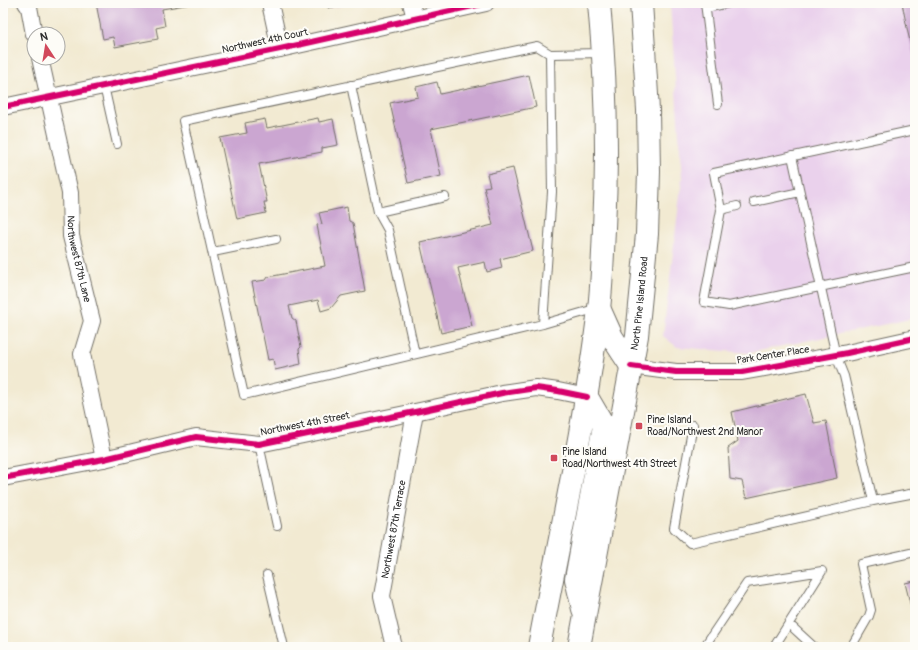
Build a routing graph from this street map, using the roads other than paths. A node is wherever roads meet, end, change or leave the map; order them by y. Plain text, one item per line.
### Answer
1 (26, 3) edge
2 (270, 3) edge
3 (486, 3) edge
4 (598, 3) edge
5 (641, 3) edge
6 (729, 3) edge
7 (705, 6) edge
8 (413, 10) edge
9 (33, 26) edge
10 (280, 49) junction
11 (603, 53) junction
12 (550, 54) junction
13 (42, 66) edge
14 (351, 85) junction
15 (104, 86) junction
16 (48, 98) junction
17 (718, 104) dead end
18 (3, 107) edge
19 (915, 130) edge
20 (117, 144) dead end
21 (792, 156) junction
22 (800, 192) junction
23 (445, 197) dead end
24 (754, 202) dead end
25 (737, 206) dead end
26 (721, 210) junction
27 (378, 212) junction
28 (276, 239) dead end
29 (213, 252) junction
30 (915, 267) edge
31 (821, 287) junction
32 (599, 308) junction
33 (543, 324) junction
34 (915, 338) edge
35 (415, 354) junction
36 (836, 356) junction
37 (632, 366) junction
38 (587, 397) junction
39 (415, 412) junction
40 (693, 425) dead end
41 (259, 444) junction
42 (104, 459) junction
43 (3, 478) edge
44 (915, 493) edge
45 (873, 501) junction
46 (277, 526) dead end
47 (915, 552) edge
48 (267, 575) dead end
49 (585, 618) junction
50 (789, 624) junction
51 (284, 647) edge
52 (394, 647) edge
53 (539, 647) edge
54 (579, 647) edge
55 (704, 647) edge
56 (774, 647) edge
57 (814, 647) edge
58 (851, 647) edge

1 - 9 street
2 - 10 street
3 - 8 street, Northwest 4th Court
4 - 11 main road
5 - 37 main road, North Pine Island Road
6 - 7 lane
7 - 17 lane
8 - 10 street, Northwest 4th Court
10 - 15 street, Northwest 4th Court
11 - 12 lane
11 - 32 main road
12 - 14 lane
12 - 33 lane
13 - 16 street, Northwest 87th Lane
14 - 27 lane
14 - 29 lane
15 - 16 street, Northwest 4th Court
15 - 20 lane
16 - 18 street, Northwest 4th Court
16 - 42 street, Northwest 87th Lane
19 - 21 lane
21 - 22 lane
21 - 26 lane
22 - 24 lane
22 - 31 lane
23 - 27 lane
25 - 26 lane
26 - 31 lane
27 - 35 lane
28 - 29 lane
29 - 35 lane
30 - 31 lane
31 - 36 lane
32 - 33 lane
32 - 37 main road
32 - 38 main road
33 - 35 lane
34 - 36 street, Park Center Place
36 - 37 street, Park Center Place
36 - 45 lane
37 - 49 main road, North Pine Island Road
38 - 39 street, Northwest 4th Street
38 - 49 main road
38 - 53 main road
39 - 41 street, Northwest 4th Street
39 - 52 street, Northwest 87th Terrace
40 - 45 lane
41 - 42 street, Northwest 4th Street
41 - 46 lane
42 - 43 street, Northwest 4th Street
44 - 45 lane
47 - 58 lane
48 - 51 lane
49 - 54 main road, North Pine Island Road
50 - 55 lane
50 - 56 lane
50 - 57 lane

